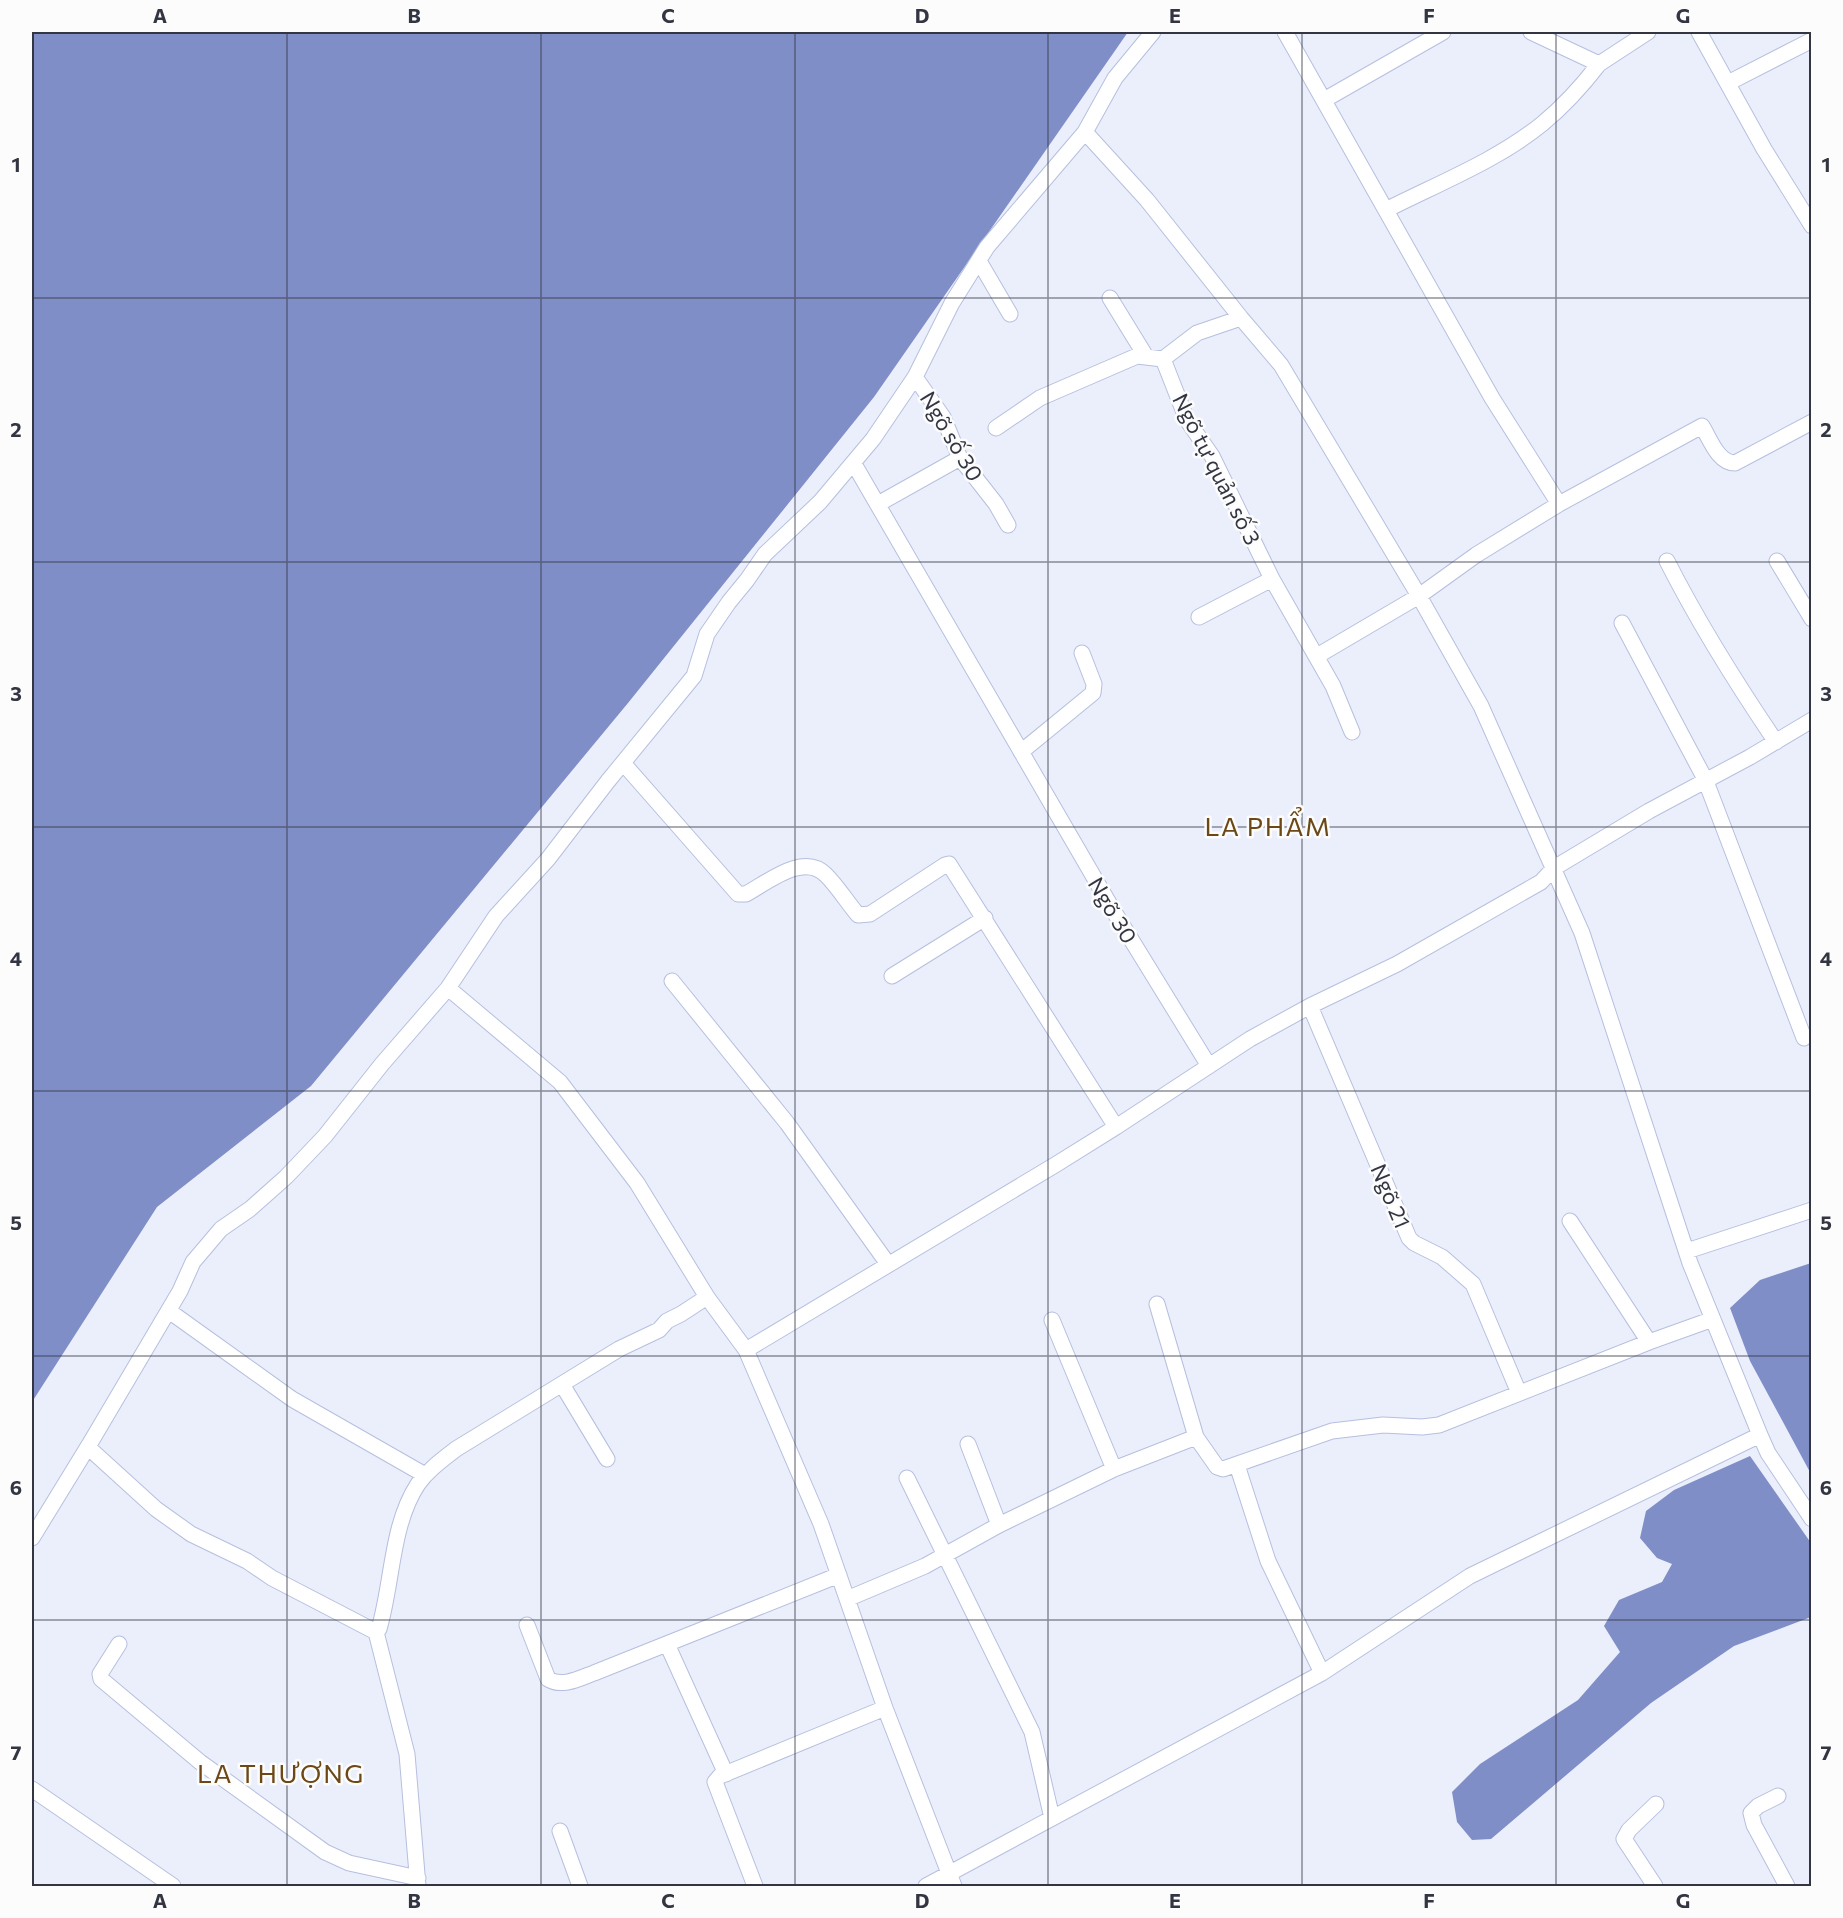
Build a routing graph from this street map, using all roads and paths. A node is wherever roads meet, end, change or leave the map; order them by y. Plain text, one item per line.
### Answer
1 (1154, 32) edge
2 (1285, 32) edge
3 (1443, 32) edge
4 (1531, 32) edge
5 (1648, 32) edge
6 (1699, 32) edge
7 (1812, 40) edge
8 (1599, 64) junction
9 (1728, 83) junction
10 (1324, 100) junction
11 (1084, 132) junction
12 (1386, 210) junction
13 (1808, 210) edge
14 (1812, 226) edge
15 (979, 261) junction
16 (1110, 298) dead end
17 (1010, 314) dead end
18 (1241, 318) junction
19 (1145, 355) junction
20 (1163, 359) junction
21 (915, 377) junction
22 (1812, 422) edge
23 (996, 428) dead end
24 (960, 458) junction
25 (854, 464) junction
26 (878, 504) junction
27 (1559, 504) junction
28 (1008, 525) dead end
29 (1667, 561) dead end
30 (1777, 561) dead end
31 (1272, 579) junction
32 (1419, 596) junction
33 (1199, 617) dead end
34 (1812, 619) edge
35 (1622, 623) dead end
36 (1083, 653) dead end
37 (1317, 656) junction
38 (1812, 720) edge
39 (1352, 732) dead end
40 (1776, 742) junction
41 (1021, 752) junction
42 (622, 763) junction
43 (1706, 780) junction
44 (1554, 868) junction
45 (985, 918) junction
46 (892, 976) dead end
47 (672, 981) dead end
48 (447, 988) junction
49 (1310, 1006) junction
50 (1804, 1038) dead end
51 (1209, 1066) junction
52 (1116, 1127) junction
53 (1812, 1210) edge
54 (1570, 1221) dead end
55 (1687, 1251) junction
56 (888, 1263) junction
57 (707, 1297) junction
58 (1157, 1304) dead end
59 (169, 1311) junction
60 (1713, 1318) junction
61 (1052, 1320) dead end
62 (1648, 1342) junction
63 (746, 1350) junction
64 (563, 1386) junction
65 (1519, 1393) junction
66 (1760, 1435) junction
67 (1196, 1437) junction
68 (968, 1443) dead end
69 (89, 1445) junction
70 (607, 1459) dead end
71 (1237, 1465) junction
72 (1114, 1469) junction
73 (426, 1475) junction
74 (907, 1478) dead end
75 (1812, 1519) edge
76 (999, 1526) junction
77 (32, 1538) edge
78 (944, 1555) junction
79 (839, 1575) junction
80 (847, 1599) junction
81 (527, 1625) dead end
82 (376, 1632) junction
83 (119, 1644) dead end
84 (667, 1644) junction
85 (1322, 1673) junction
86 (885, 1708) junction
87 (726, 1774) junction
88 (32, 1789) edge
89 (1778, 1796) dead end
90 (1656, 1804) dead end
91 (1052, 1818) junction
92 (560, 1831) dead end
93 (952, 1881) edge
94 (418, 1882) edge
95 (172, 1887) edge
96 (580, 1887) edge
97 (755, 1887) edge
98 (926, 1887) edge
99 (1655, 1887) edge
100 (1788, 1887) edge

1 - 11 street
2 - 10 street
3 - 10 street
4 - 8 street
5 - 8 street
6 - 9 street
7 - 9 street
8 - 12 street
9 - 13 street
10 - 12 street
11 - 15 street
11 - 18 street
12 - 27 street
13 - 14 street
15 - 17 street
15 - 21 street
16 - 19 street
18 - 20 street
18 - 32 street
19 - 20 street
19 - 23 street
20 - 31 street, Ngõ tự quản số 3
21 - 24 street, Ngõ số 30
21 - 25 street
22 - 27 street
24 - 26 street
24 - 28 street, Ngõ số 30
25 - 26 street, Ngõ 30
25 - 42 street
26 - 41 street, Ngõ 30
27 - 32 street
29 - 40 street
30 - 34 street
31 - 33 street
31 - 37 street, Ngõ tự quản số 3
32 - 37 street
32 - 44 street
35 - 43 street
36 - 41 street
37 - 39 street, Ngõ tự quản số 3
38 - 40 street
40 - 43 street
41 - 51 street, Ngõ 30
42 - 45 street
42 - 48 street
43 - 44 street
43 - 50 street
44 - 49 street
44 - 55 street
45 - 46 street
45 - 52 street
47 - 56 street
48 - 57 street
48 - 59 street
49 - 51 street
49 - 65 street, Ngõ 21
51 - 52 street
52 - 56 street
53 - 55 street
54 - 62 street
55 - 60 street
56 - 63 street
57 - 63 street
57 - 64 street
58 - 67 street
59 - 69 street
59 - 73 street
60 - 62 street
60 - 66 street
61 - 72 street
62 - 65 street
63 - 79 street
64 - 70 street
64 - 73 street
65 - 71 street
66 - 75 street
66 - 85 street
67 - 71 street
67 - 72 street
68 - 76 street
69 - 77 street
69 - 82 street
71 - 85 street
72 - 76 street
73 - 82 street
74 - 78 street
76 - 78 street
78 - 80 street
78 - 91 street
79 - 80 street
79 - 84 street
80 - 86 street
81 - 84 street
82 - 94 street
83 - 94 street
84 - 87 street
85 - 91 street
86 - 87 street
86 - 93 street
87 - 97 street
88 - 95 street
89 - 100 street
90 - 99 street
91 - 93 street
92 - 96 street
93 - 98 street

